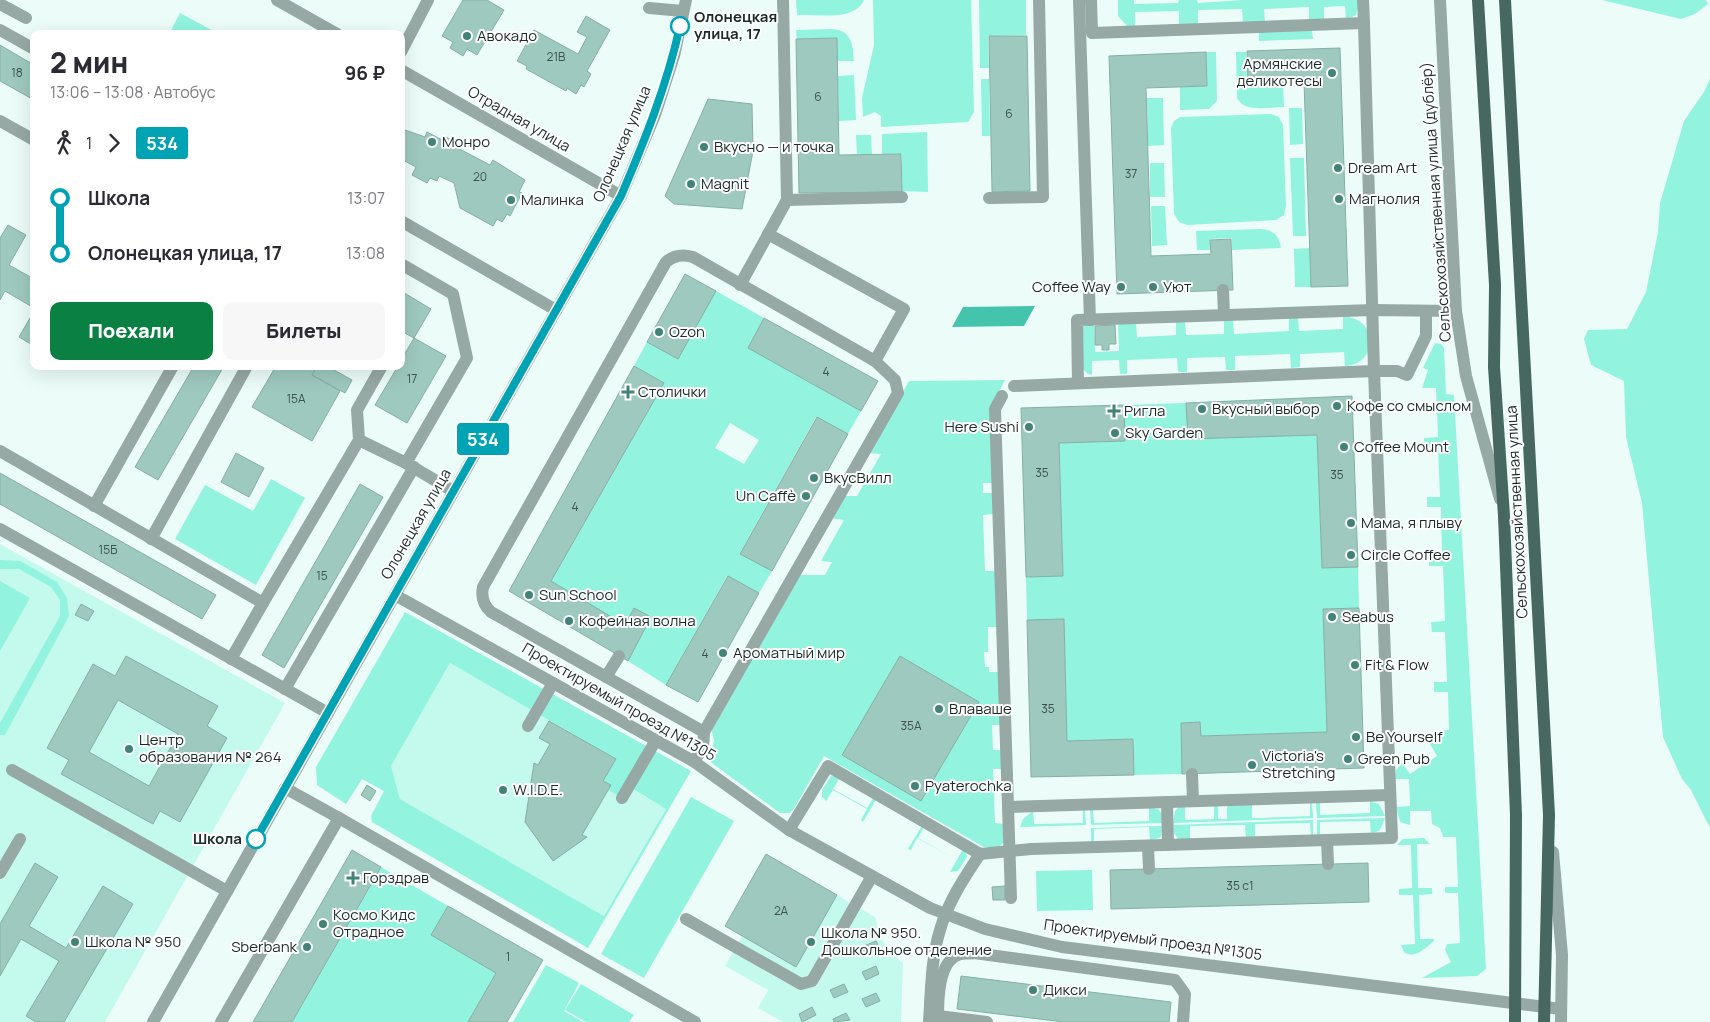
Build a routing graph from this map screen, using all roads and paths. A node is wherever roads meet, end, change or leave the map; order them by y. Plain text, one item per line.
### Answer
1 (277, 0) edge
2 (428, 0) edge
3 (783, 0) edge
4 (1039, 0) edge
5 (1080, 0) edge
6 (1091, 0) edge
7 (1363, 0) edge
8 (1440, 0) edge
9 (1478, 0) edge
10 (1505, 0) edge
11 (0, 4) edge
12 (685, 6) edge
13 (649, 8) dead end
14 (26, 18) dead end
15 (1364, 23) junction
16 (0, 30) edge
17 (330, 30) edge
18 (405, 44) edge
19 (30, 47) edge
20 (405, 72) edge
21 (0, 121) edge
22 (30, 138) edge
23 (621, 196) junction
24 (902, 197) dead end
25 (989, 198) dead end
26 (787, 200) junction
27 (405, 223) edge
28 (768, 234) junction
29 (405, 266) edge
30 (740, 285) junction
31 (1223, 290) dead end
32 (556, 310) junction
33 (1372, 310) junction
34 (1456, 311) junction
35 (1426, 312) junction
36 (1224, 315) junction
37 (1090, 320) junction
38 (875, 361) junction
39 (171, 370) edge
40 (245, 370) edge
41 (380, 370) edge
42 (1374, 371) junction
43 (1078, 383) junction
44 (1014, 386) dead end
45 (1002, 396) dead end
46 (359, 440) junction
47 (0, 451) edge
48 (410, 465) junction
49 (453, 491) junction
50 (94, 506) junction
51 (1504, 516) junction
52 (0, 529) edge
53 (151, 539) junction
54 (395, 595) junction
55 (263, 603) junction
56 (619, 656) dead end
57 (231, 660) junction
58 (606, 677) junction
59 (552, 683) junction
60 (285, 689) junction
61 (328, 713) junction
62 (528, 726) dead end
63 (704, 732) junction
64 (656, 740) junction
65 (693, 761) junction
66 (12, 770) dead end
67 (1192, 774) dead end
68 (286, 788) junction
69 (1390, 796) junction
70 (622, 798) dead end
71 (1193, 801) junction
72 (1167, 802) junction
73 (1009, 807) junction
74 (1549, 815) junction
75 (339, 818) junction
76 (790, 830) junction
77 (20, 839) dead end
78 (1327, 840) junction
79 (1168, 845) junction
80 (1148, 846) junction
81 (1010, 851) junction
82 (980, 854) junction
83 (1328, 864) dead end
84 (1149, 869) dead end
85 (0, 873) edge
86 (872, 876) junction
87 (227, 891) junction
88 (1011, 898) dead end
89 (946, 915) junction
90 (686, 919) dead end
91 (1515, 1003) junction
92 (1544, 1006) junction
93 (1561, 1009) junction
94 (935, 1020) edge
95 (153, 1022) edge
96 (221, 1022) edge
97 (695, 1022) edge
98 (987, 1022) edge
99 (1183, 1022) edge
100 (1515, 1022) edge
101 (1544, 1022) edge
102 (1561, 1022) edge

1 - 17 street
2 - 18 street
3 - 26 street
4 - 25 street
5 - 37 street
6 - 15 street
7 - 15 street
8 - 34 street, Сельскохозяйственная улица (дублёр)
9 - 51 main road, Сельскохозяйственная улица
10 - 74 main road, Сельскохозяйственная улица
11 - 14 street
12 - 13 street
12 - 23 street, Олонецкая улица
15 - 33 street
16 - 19 street
20 - 23 street, Отрадная улица
21 - 22 street
23 - 32 street, Олонецкая улица
24 - 26 street
26 - 28 street
27 - 32 street
28 - 30 street
28 - 38 street
29 - 48 street
30 - 38 street
30 - 58 street
31 - 36 street
32 - 49 street, Олонецкая улица
33 - 35 street
33 - 36 street
33 - 42 street
34 - 35 street
34 - 51 street, Сельскохозяйственная улица (дублёр)
35 - 42 street
36 - 37 street
37 - 43 street
38 - 63 street
39 - 50 street
40 - 53 street
41 - 46 street
42 - 43 street
42 - 69 street
43 - 44 street
45 - 73 street
46 - 48 street
46 - 55 street
47 - 50 street
48 - 49 street
48 - 60 street
49 - 54 street, Олонецкая улица
50 - 53 street
51 - 91 main road, Сельскохозяйственная улица
52 - 57 street
53 - 55 street
54 - 59 street, Проектируемый проезд №1305
54 - 61 street, Олонецкая улица
55 - 57 street
56 - 58 street
57 - 60 street
58 - 63 street
59 - 62 street
59 - 64 street, Проектируемый проезд №1305
60 - 61 street
61 - 68 street, Олонецкая улица
63 - 65 street
64 - 65 street, Проектируемый проезд №1305
64 - 70 street
65 - 76 street, Проектируемый проезд №1305
66 - 87 street
67 - 71 street
68 - 75 street
68 - 87 street, Олонецкая улица
69 - 71 street
69 - 78 street
71 - 72 street
72 - 73 street
72 - 79 street
73 - 81 street
74 - 92 main road, Сельскохозяйственная улица
74 - 93 street
75 - 96 street
75 - 97 street
76 - 82 street
76 - 86 street, Проектируемый проезд №1305
77 - 85 street
78 - 79 street
78 - 83 street
79 - 80 street
80 - 81 street
80 - 84 street
81 - 82 street
81 - 88 street
82 - 89 street
86 - 89 street, Проектируемый проезд №1305
86 - 90 street
87 - 95 street, Олонецкая улица
89 - 91 street, Проектируемый проезд №1305
89 - 94 street
91 - 92 street, Проектируемый проезд №1305
91 - 100 main road, Сельскохозяйственная улица
92 - 93 street, Проектируемый проезд №1305
92 - 101 main road, Сельскохозяйственная улица
93 - 102 street
94 - 98 street
94 - 99 street

